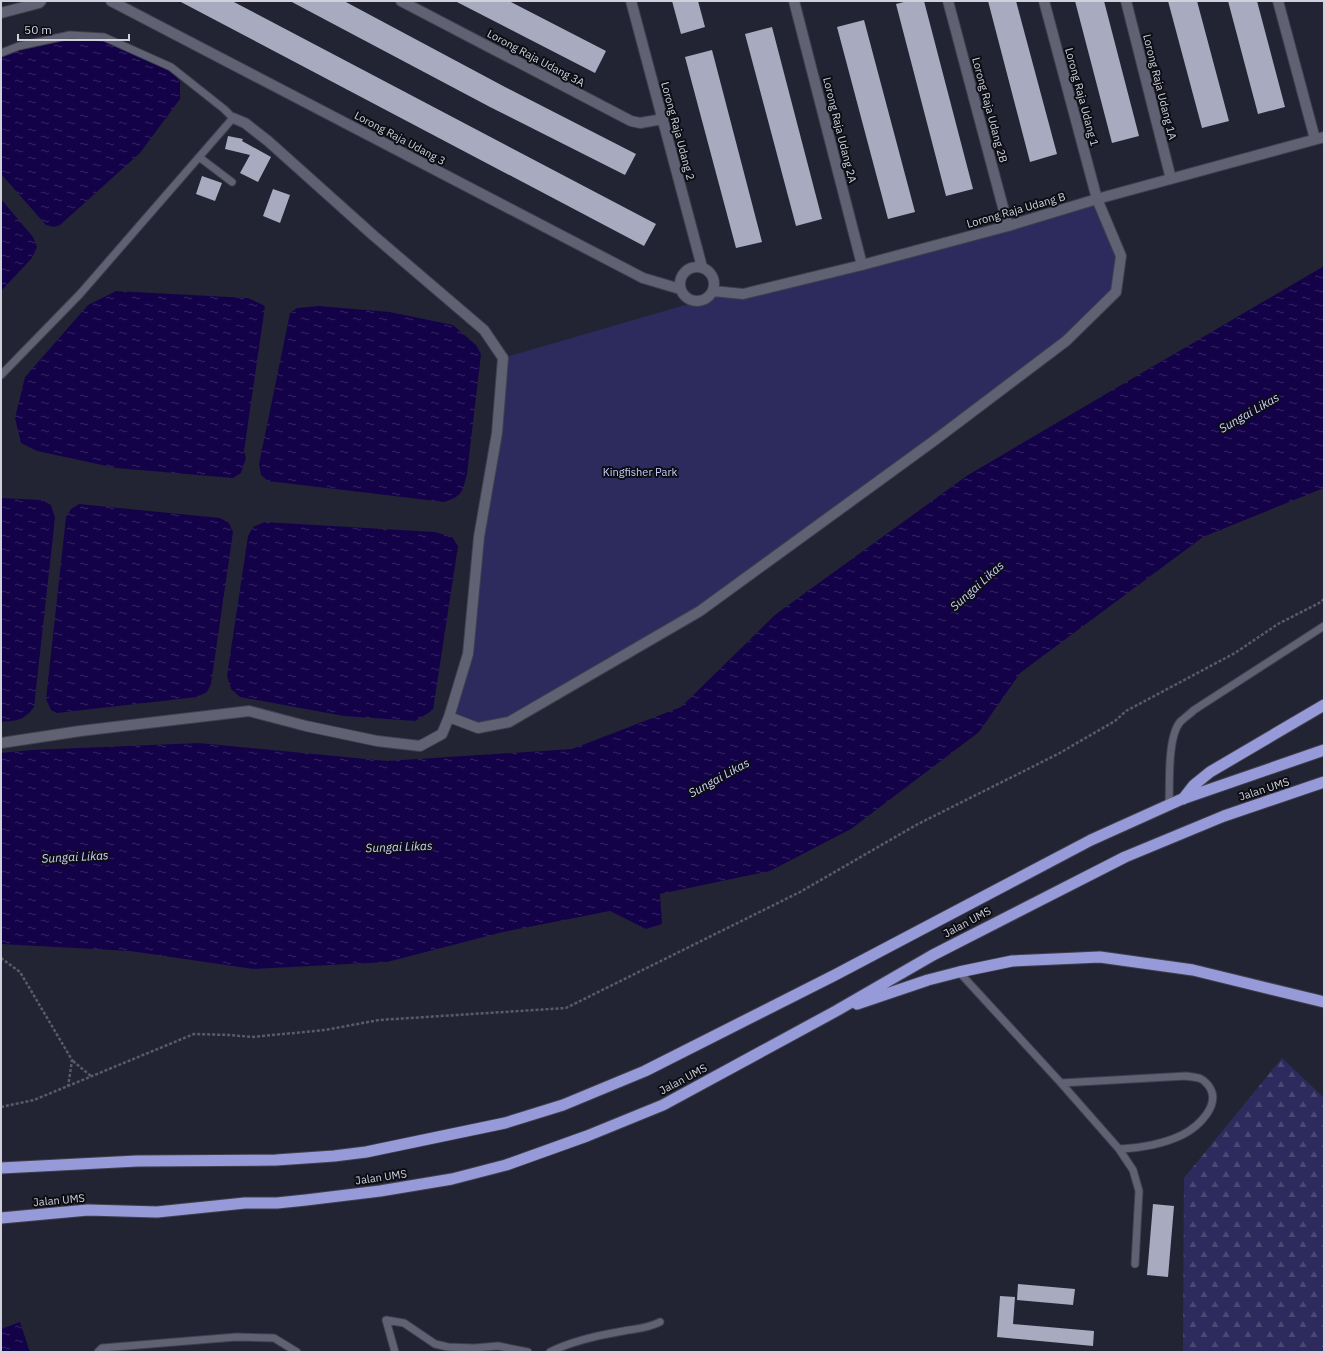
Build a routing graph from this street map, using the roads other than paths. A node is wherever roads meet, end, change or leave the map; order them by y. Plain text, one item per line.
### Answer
1 (41, 1) edge
2 (111, 1) edge
3 (401, 1) edge
4 (631, 1) edge
5 (794, 1) edge
6 (948, 1) edge
7 (1044, 1) edge
8 (1126, 1) edge
9 (1278, 1) edge
10 (1, 13) edge
11 (1, 53) edge
12 (233, 118) junction
13 (663, 119) junction
14 (1319, 138) edge
15 (199, 157) junction
16 (1171, 179) junction
17 (232, 182) dead end
18 (1097, 199) junction
19 (1008, 226) junction
20 (862, 265) junction
21 (702, 267) junction
22 (680, 289) junction
23 (713, 291) junction
24 (1, 375) edge
25 (1324, 626) edge
26 (1324, 705) edge
27 (449, 717) junction
28 (1, 743) edge
29 (1324, 750) edge
30 (1324, 782) edge
31 (1182, 800) junction
32 (1169, 805) junction
33 (959, 972) junction
34 (1324, 1002) edge
35 (836, 1010) junction
36 (1061, 1083) junction
37 (1119, 1150) junction
38 (1, 1168) edge
39 (1, 1218) edge
40 (1135, 1264) dead end
41 (660, 1322) dead end
42 (98, 1352) edge
43 (297, 1352) edge
44 (395, 1352) edge
45 (528, 1352) edge
46 (550, 1352) edge

1 - 10 street
2 - 22 street, Lorong Raja Udang 3
3 - 13 street, Lorong Raja Udang 3A
4 - 13 street, Lorong Raja Udang 2
5 - 20 street, Lorong Raja Udang 2A
6 - 19 street, Lorong Raja Udang 2B
7 - 18 street, Lorong Raja Udang 1
8 - 16 street, Lorong Raja Udang 1A
9 - 14 street
11 - 12 lane
12 - 15 lane
12 - 27 street
13 - 21 street, Lorong Raja Udang 2
14 - 16 street, Lorong Raja Udang B
15 - 17 lane
15 - 24 lane
16 - 18 street, Lorong Raja Udang B
18 - 19 street, Lorong Raja Udang B
18 - 27 street, Lorong Raja Udang 1
19 - 20 street, Lorong Raja Udang B
20 - 23 street, Lorong Raja Udang B
21 - 22 street
21 - 23 street
22 - 23 street
25 - 32 lane
26 - 31 highway
27 - 28 street
29 - 31 highway, Jalan UMS
30 - 35 highway, Jalan UMS
31 - 32 highway, Jalan UMS
32 - 38 highway, Jalan UMS
33 - 34 highway
33 - 35 highway
33 - 36 lane
35 - 39 highway, Jalan UMS
36 - 37 lane
36 - 37 lane
37 - 40 lane
41 - 46 lane
42 - 43 lane
44 - 45 lane

